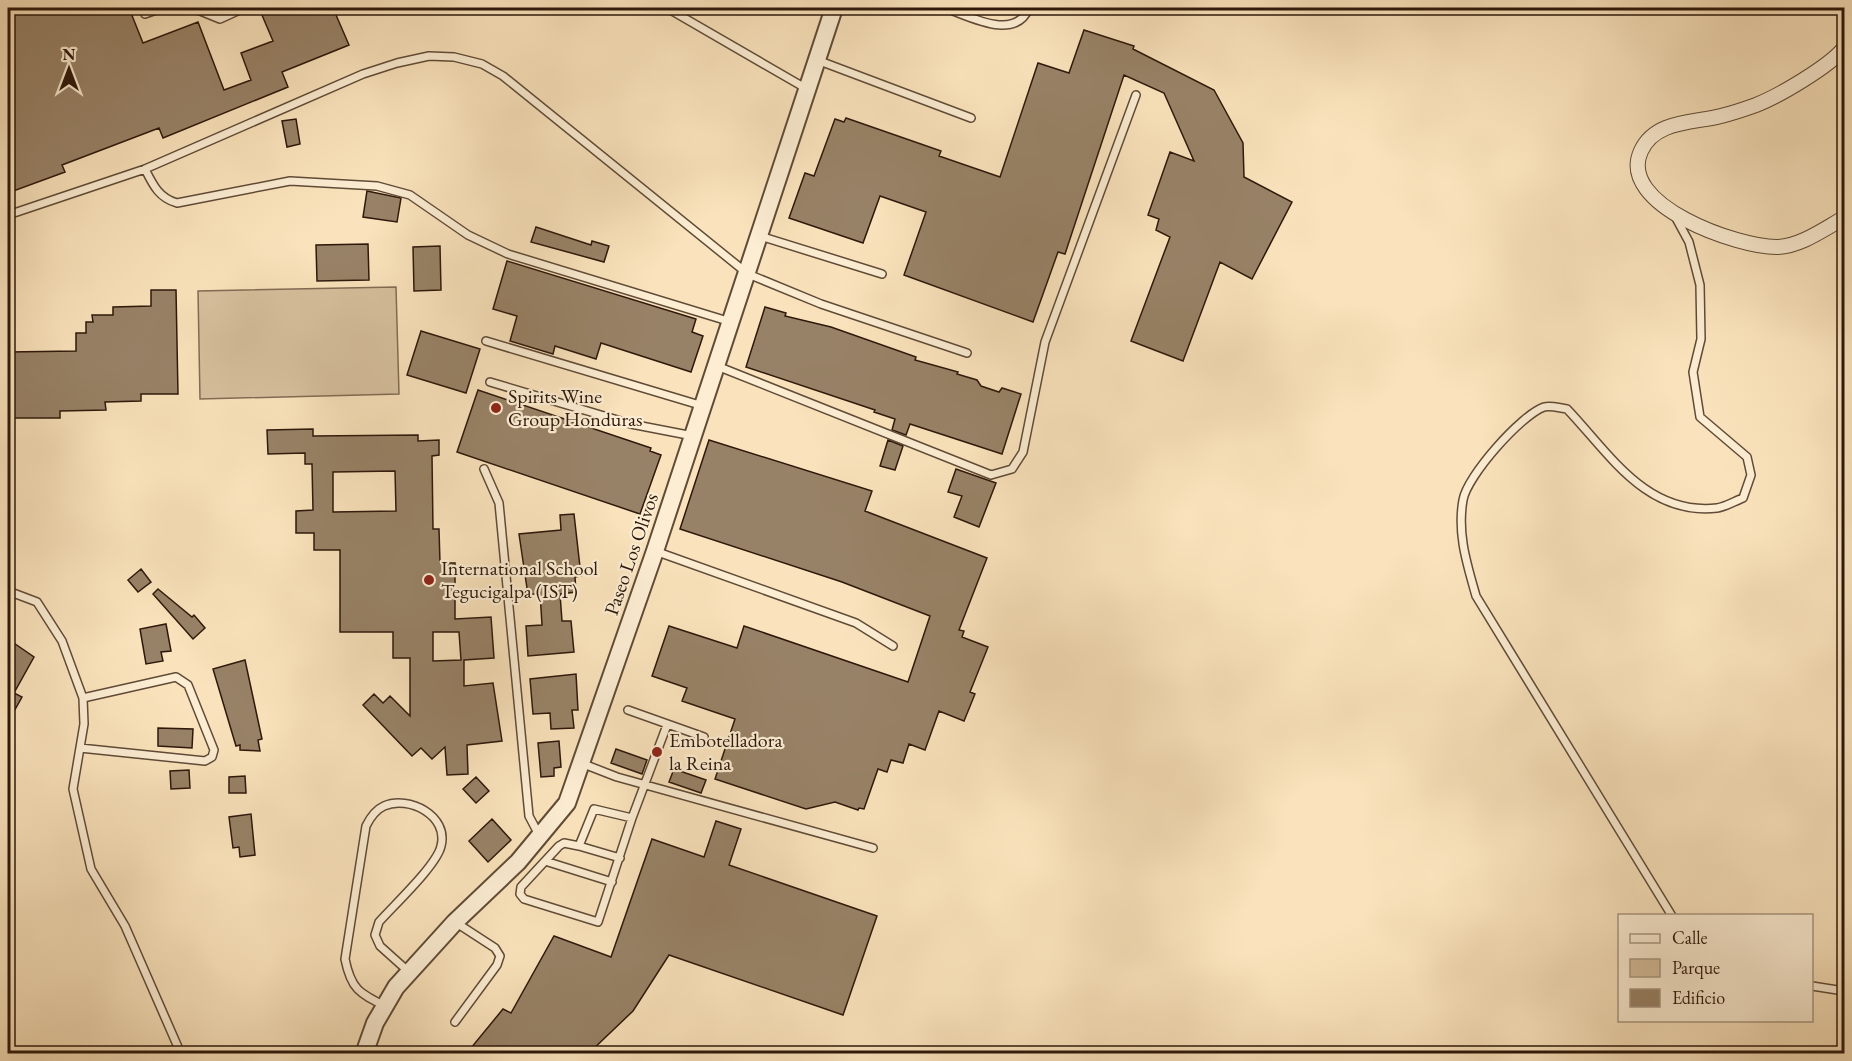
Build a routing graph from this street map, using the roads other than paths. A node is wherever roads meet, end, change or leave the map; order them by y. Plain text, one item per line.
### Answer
1 (162, 8) edge
2 (194, 8) edge
3 (244, 8) edge
4 (667, 8) edge
5 (834, 8) edge
6 (945, 8) edge
7 (1029, 8) edge
8 (145, 14) dead end
9 (1845, 48) edge
10 (817, 60) junction
11 (807, 89) junction
12 (1136, 95) dead end
13 (971, 118) dead end
14 (145, 169) junction
15 (8, 215) edge
16 (1675, 216) junction
17 (1845, 218) edge
18 (760, 236) junction
19 (748, 274) junction
20 (882, 274) dead end
21 (731, 323) junction
22 (486, 341) dead end
23 (966, 353) dead end
24 (717, 366) junction
25 (490, 382) dead end
26 (703, 406) junction
27 (693, 436) junction
28 (484, 469) dead end
29 (655, 552) junction
30 (8, 591) edge
31 (893, 646) dead end
32 (82, 698) junction
33 (628, 710) dead end
34 (667, 725) junction
35 (704, 737) dead end
36 (80, 748) junction
37 (581, 764) junction
38 (645, 784) junction
39 (632, 818) junction
40 (540, 837) junction
41 (579, 846) junction
42 (873, 848) dead end
43 (620, 858) junction
44 (545, 861) junction
45 (612, 882) junction
46 (1671, 914) edge
47 (455, 922) junction
48 (409, 972) junction
49 (1813, 986) edge
50 (1845, 991) edge
51 (385, 1006) junction
52 (455, 1022) dead end
53 (181, 1053) edge
54 (364, 1053) edge

1 - 8 lane
2 - 3 lane
4 - 11 lane
5 - 10 street, Paseo Los Olivos
6 - 7 lane
9 - 16 street
10 - 11 street, Paseo Los Olivos
10 - 13 lane
11 - 18 street, Paseo Los Olivos
12 - 24 lane
14 - 15 lane
14 - 19 lane
14 - 21 lane
16 - 17 street
16 - 46 lane
18 - 19 street, Paseo Los Olivos
18 - 20 lane
19 - 21 street, Paseo Los Olivos
19 - 23 lane
21 - 24 street, Paseo Los Olivos
22 - 26 lane
24 - 26 street, Paseo Los Olivos
25 - 27 lane
26 - 27 street, Paseo Los Olivos
27 - 29 street, Paseo Los Olivos
28 - 40 lane
29 - 31 lane
29 - 37 street, Paseo Los Olivos
30 - 32 lane
32 - 36 lane
32 - 36 lane
33 - 34 lane
34 - 35 lane
34 - 38 lane
36 - 53 lane
37 - 38 lane
37 - 40 street, Paseo Los Olivos
38 - 39 lane
38 - 42 lane
39 - 41 lane
39 - 43 lane
40 - 47 street, Paseo Los Olivos
41 - 43 lane
41 - 44 lane
43 - 45 lane
44 - 45 lane
44 - 45 lane
47 - 48 street, Paseo Los Olivos
47 - 52 lane
48 - 51 street, Paseo Los Olivos
48 - 51 lane
49 - 50 lane
51 - 54 street, Paseo Los Olivos

